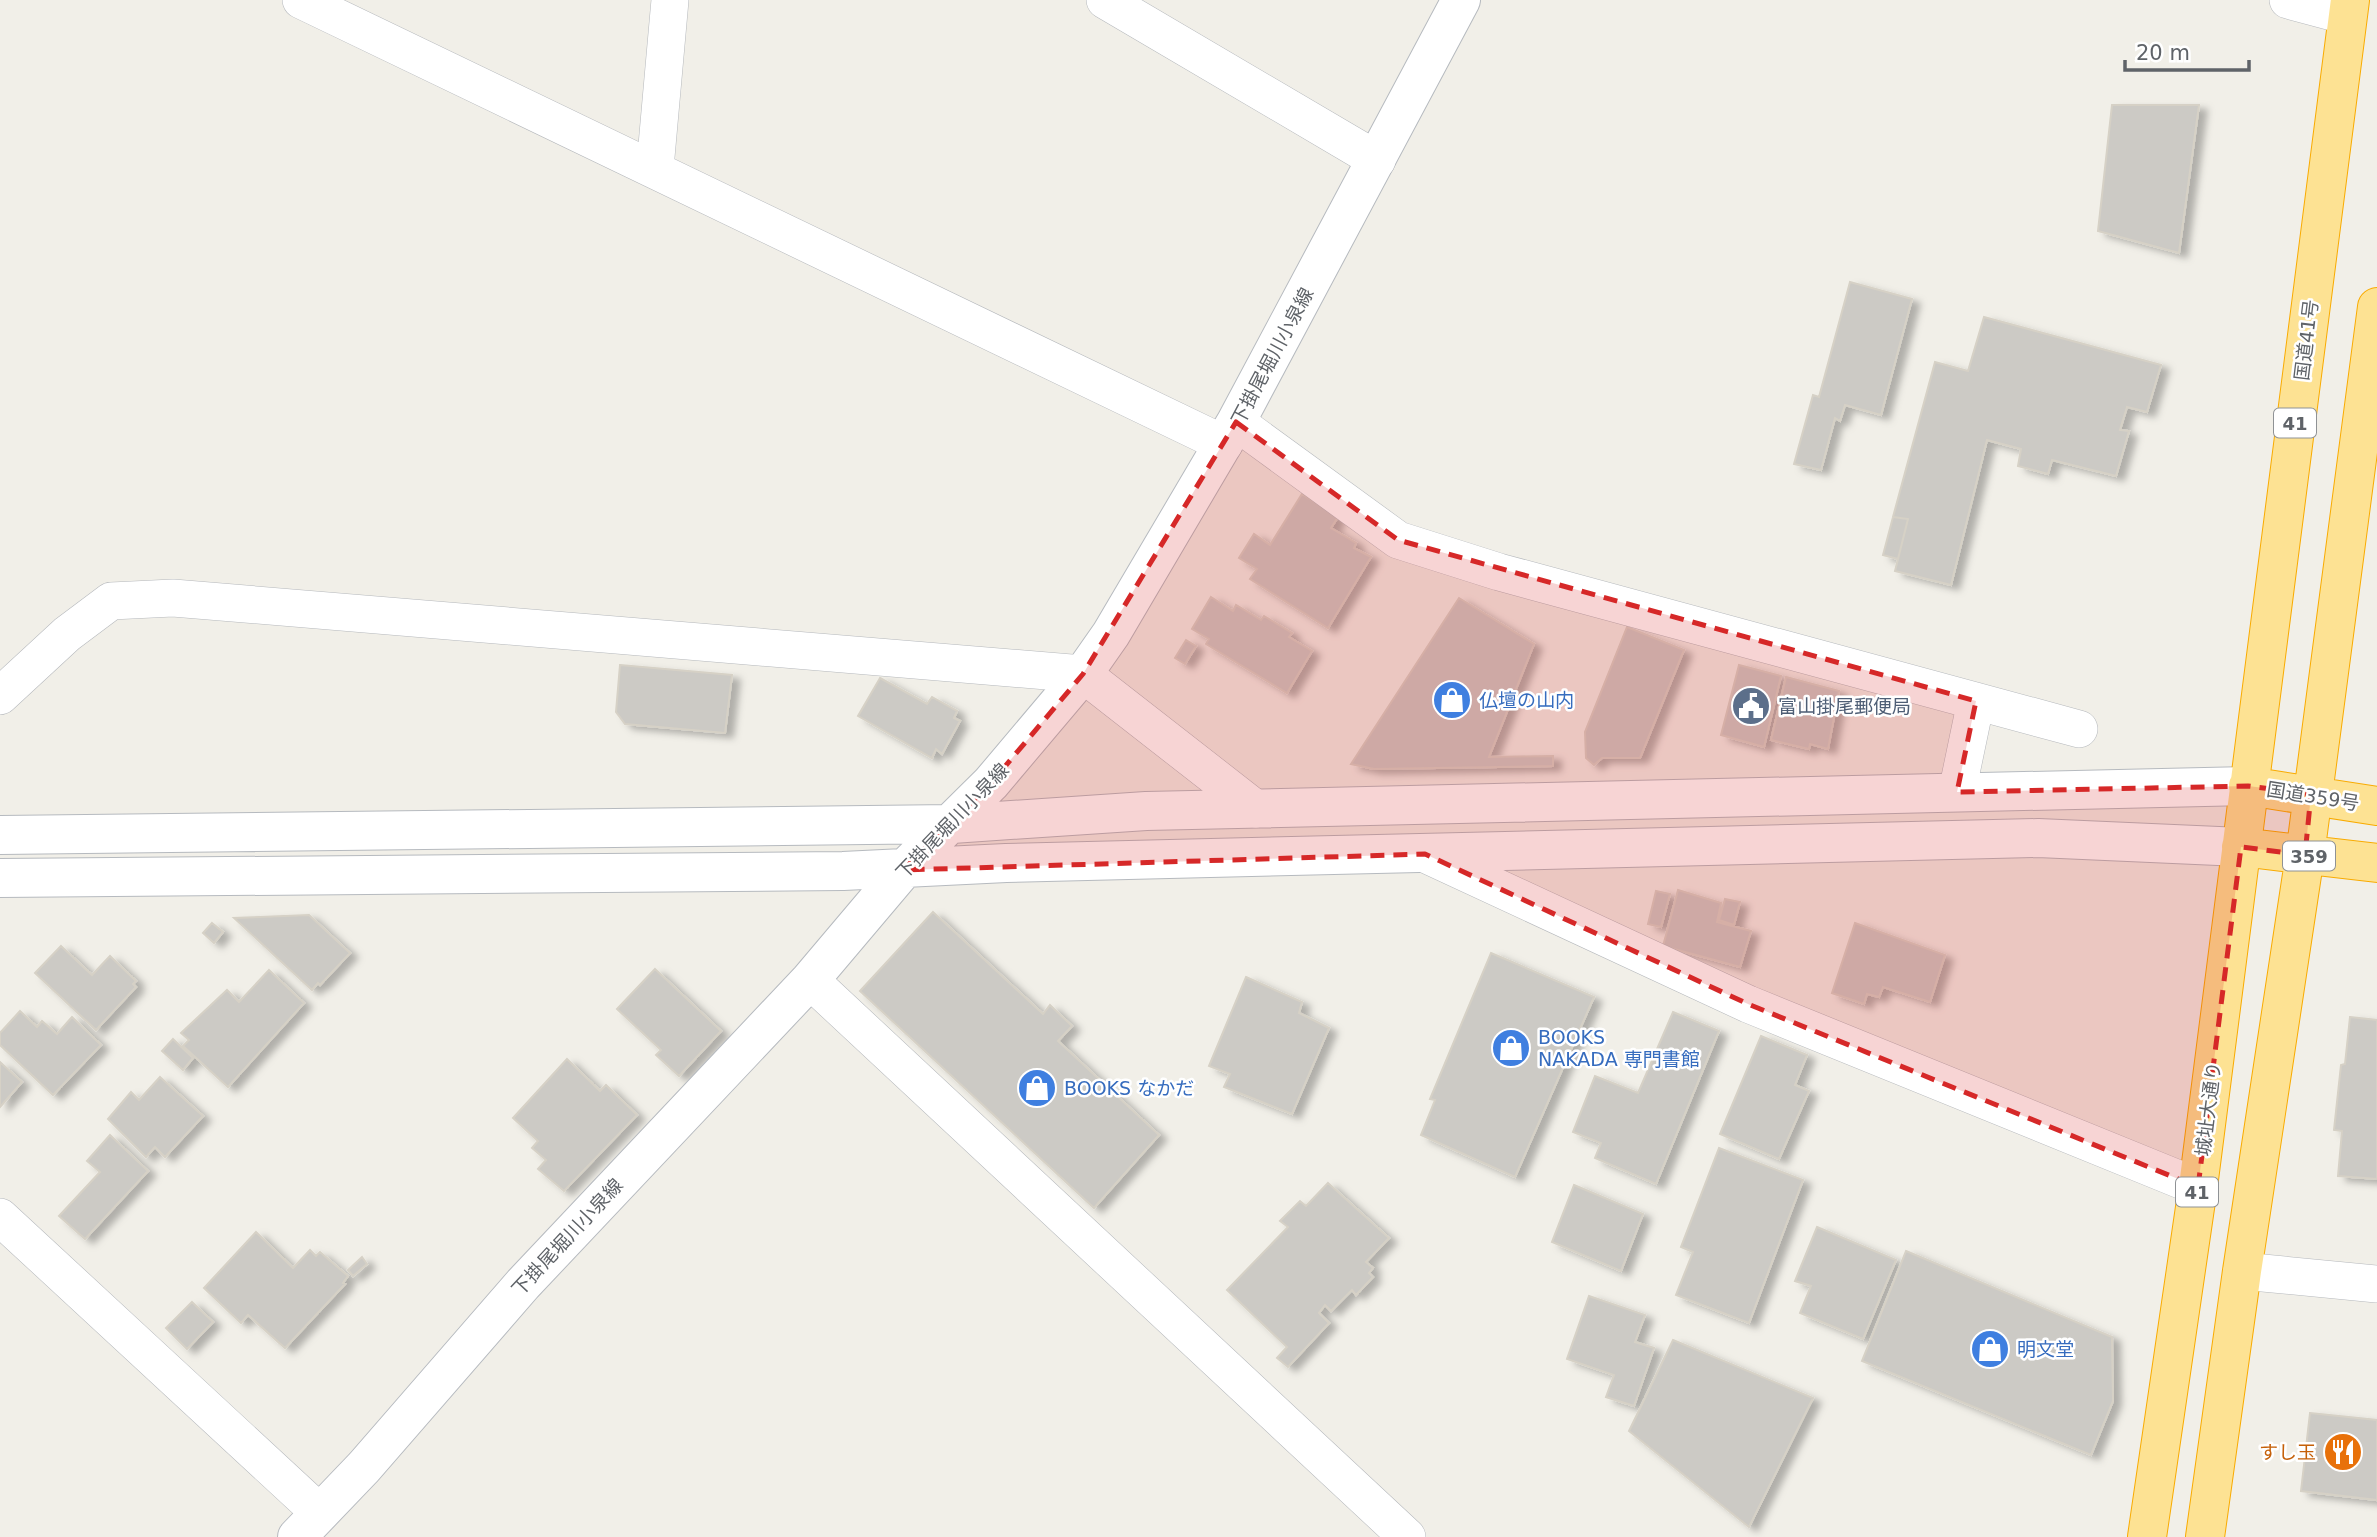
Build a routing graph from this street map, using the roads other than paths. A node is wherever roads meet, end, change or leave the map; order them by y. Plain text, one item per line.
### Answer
1 (301, 0) edge
2 (670, 0) edge
3 (1105, 0) edge
4 (1461, 0) edge
5 (2288, 0) edge
6 (2348, 8) edge
7 (1377, 160) junction
8 (655, 168) junction
9 (2377, 307) edge
10 (1230, 433) junction
11 (1083, 674) junction
12 (0, 696) edge
13 (1976, 701) junction
14 (2078, 729) dead end
15 (2248, 786) junction
16 (1957, 792) junction
17 (2311, 794) junction
18 (2377, 806) edge
19 (1256, 809) junction
20 (952, 824) junction
21 (0, 835) edge
22 (2241, 847) junction
23 (1425, 854) junction
24 (2305, 855) junction
25 (2377, 863) edge
26 (903, 870) junction
27 (0, 877) edge
28 (810, 980) junction
29 (2198, 1187) junction
30 (0, 1217) edge
31 (2242, 1271) junction
32 (2377, 1284) edge
33 (309, 1525) edge
34 (1407, 1537) edge
35 (2147, 1537) edge
36 (2206, 1537) edge

1 - 8 street
2 - 8 street
3 - 7 street
4 - 7 street, 下掛尾堀川小泉線
5 - 6 street
6 - 15 highway, 国道41号 / 41
7 - 10 street, 下掛尾堀川小泉線
8 - 10 street
9 - 17 highway
10 - 11 street, 下掛尾堀川小泉線
10 - 13 street
11 - 12 street
11 - 19 street
11 - 20 street, 下掛尾堀川小泉線
13 - 14 street
13 - 16 street
15 - 16 street
15 - 17 highway, 国道359号
15 - 22 highway, 国道41号 / 41
16 - 19 street
17 - 18 highway, 国道359号
17 - 24 highway
19 - 20 street
20 - 21 street
20 - 26 street, 下掛尾堀川小泉線
22 - 23 street
22 - 24 highway, 359
22 - 29 highway, 城址大通り / 41
23 - 26 street
23 - 29 street
24 - 25 highway, 359
24 - 31 highway
26 - 27 street
26 - 28 street, 下掛尾堀川小泉線
28 - 33 street, 下掛尾堀川小泉線
28 - 34 street
29 - 35 highway, 城址大通り / 41
30 - 33 street
31 - 32 street
31 - 36 highway

